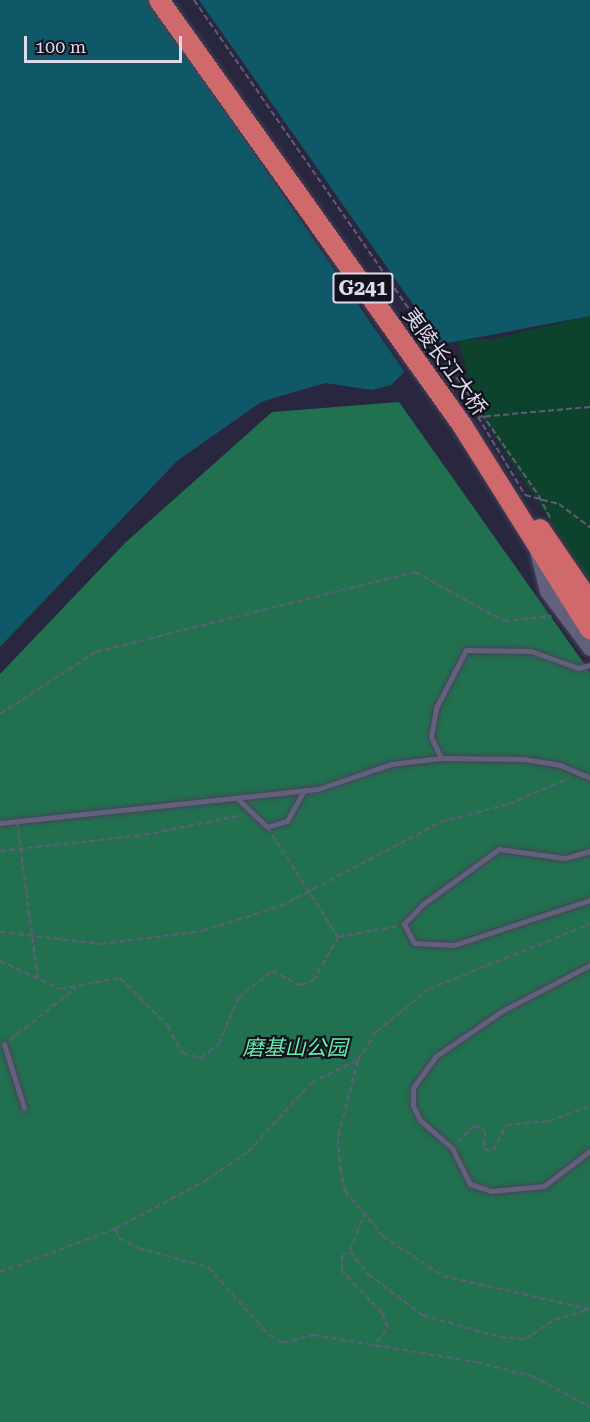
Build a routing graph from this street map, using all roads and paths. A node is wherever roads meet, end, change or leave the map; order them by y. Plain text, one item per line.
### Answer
1 (159, 0) edge
2 (176, 0) edge
3 (194, 0) edge
4 (590, 407) edge
5 (538, 496) dead end
6 (590, 527) edge
7 (534, 539) junction
8 (565, 580) junction
9 (590, 602) edge
10 (561, 616) junction
11 (590, 629) edge
12 (590, 648) edge
13 (590, 665) edge
14 (0, 714) edge
15 (441, 758) junction
16 (578, 773) junction
17 (590, 778) edge
18 (304, 790) junction
19 (237, 798) junction
20 (248, 814) junction
21 (17, 821) junction
22 (2, 822) edge
23 (267, 827) junction
24 (590, 850) edge
25 (0, 851) edge
26 (590, 900) edge
27 (404, 924) junction
28 (590, 924) edge
29 (0, 932) edge
30 (338, 937) junction
31 (0, 961) edge
32 (590, 965) edge
33 (38, 980) junction
34 (76, 987) junction
35 (4, 1044) joint
36 (358, 1060) junction
37 (590, 1106) edge
38 (24, 1108) dead end
39 (452, 1148) junction
40 (590, 1151) edge
41 (364, 1214) junction
42 (115, 1229) junction
43 (350, 1251) junction
44 (0, 1272) edge
45 (590, 1309) edge
46 (377, 1342) junction
47 (590, 1407) edge

1 - 7 highway, 夷陵长江大桥 / G241
2 - 8 highway, 夷陵长江大桥 / G241
3 - 5 path, bridge
4 - 6 path
7 - 8 highway, 夷陵长江大桥 / G241
7 - 10 street
8 - 9 highway, G241
8 - 11 highway, G241
10 - 12 street
10 - 14 path
13 - 15 lane
15 - 16 lane
15 - 18 lane
16 - 17 lane
16 - 29 path
18 - 19 lane
18 - 23 lane
19 - 20 lane
19 - 21 lane
20 - 23 lane
20 - 25 path
21 - 22 lane
21 - 33 path, bridge
23 - 30 path, bridge
24 - 27 lane
26 - 27 lane
27 - 30 path
28 - 36 path
30 - 34 path
31 - 33 path
32 - 39 lane
33 - 34 path
34 - 35 path
35 - 38 lane
36 - 41 path
36 - 42 path
37 - 39 path
39 - 40 lane
41 - 43 path
41 - 45 path
42 - 44 path
42 - 46 path
43 - 45 path
43 - 46 path
46 - 47 path

